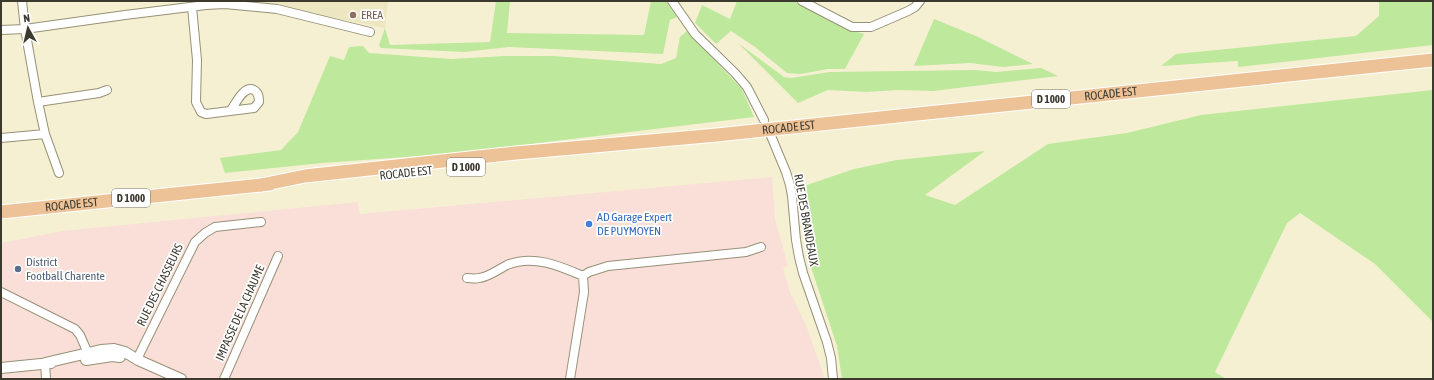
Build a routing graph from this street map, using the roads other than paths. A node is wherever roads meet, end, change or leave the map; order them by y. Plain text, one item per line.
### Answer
1 (22, 1) edge
2 (672, 1) edge
3 (802, 1) edge
4 (920, 1) edge
5 (206, 3) edge
6 (192, 7) junction
7 (25, 29) junction
8 (1, 30) edge
9 (370, 32) dead end
10 (1433, 60) edge
11 (107, 90) dead end
12 (38, 102) junction
13 (231, 110) dead end
14 (764, 120) dead end
15 (45, 134) junction
16 (771, 136) dead end
17 (1, 138) edge
18 (59, 174) dead end
19 (1, 212) edge
20 (261, 222) dead end
21 (761, 247) dead end
22 (278, 256) dead end
23 (583, 276) junction
24 (466, 278) dead end
25 (1, 292) edge
26 (89, 356) junction
27 (138, 360) junction
28 (45, 363) junction
29 (1, 368) edge
30 (46, 379) edge
31 (181, 379) edge
32 (224, 379) edge
33 (570, 379) edge
34 (833, 379) edge

1 - 7 street
2 - 14 street
3 - 4 street
5 - 6 street
5 - 9 street
6 - 7 street
6 - 13 street
7 - 8 street
7 - 12 street
10 - 19 main road, ROCADE EST / D 1000
11 - 12 street
12 - 15 street
15 - 17 street
15 - 18 street
16 - 34 street, RUE DES BRANDEAUX
20 - 27 street, RUE DES CHASSEURS
21 - 23 street
22 - 32 street, IMPASSE DE LA CHAUME
23 - 24 street
23 - 33 street
25 - 26 street
26 - 27 street
26 - 28 street
27 - 31 street
28 - 29 street
28 - 30 street

